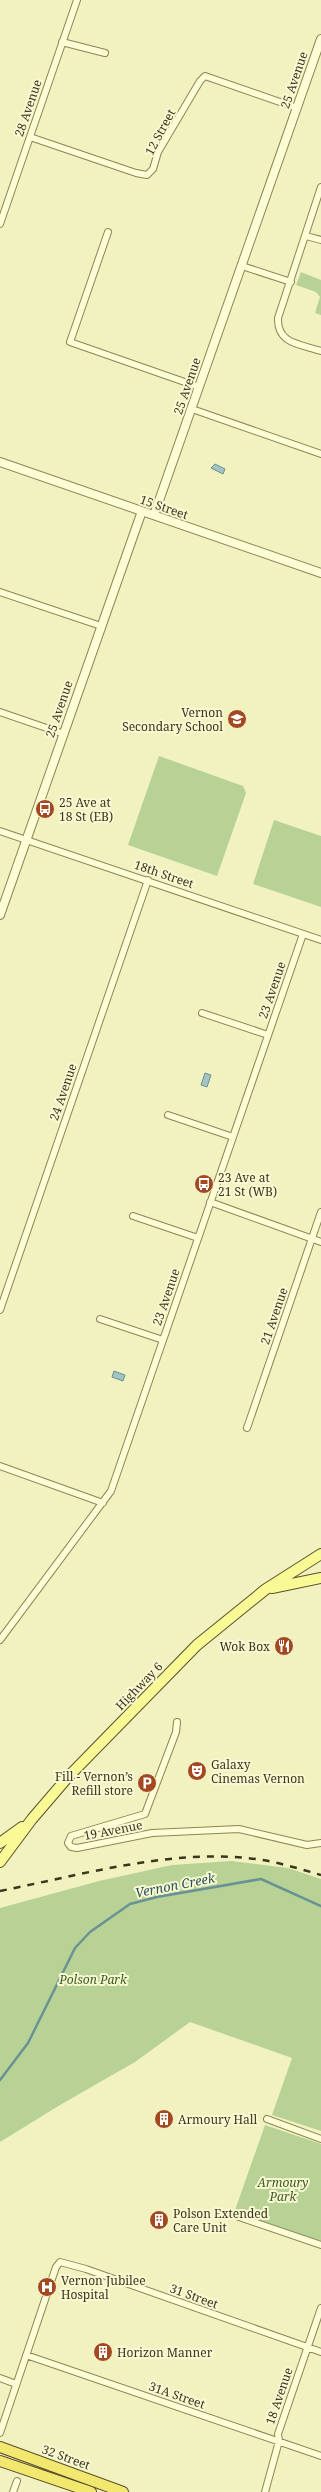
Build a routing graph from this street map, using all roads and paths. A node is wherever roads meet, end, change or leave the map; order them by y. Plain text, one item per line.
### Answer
1 (77, 0) edge
2 (321, 39) edge
3 (62, 42) junction
4 (104, 53) dead end
5 (297, 108) junction
6 (30, 137) junction
7 (321, 187) edge
8 (0, 224) edge
9 (108, 232) dead end
10 (306, 236) junction
11 (321, 240) edge
12 (242, 266) junction
13 (291, 282) junction
14 (321, 351) edge
15 (199, 387) junction
16 (192, 409) junction
17 (321, 454) edge
18 (0, 462) edge
19 (142, 511) junction
20 (154, 515) junction
21 (321, 573) edge
22 (0, 592) edge
23 (101, 626) junction
24 (0, 712) edge
25 (64, 734) junction
26 (0, 831) edge
27 (26, 840) junction
28 (148, 880) junction
29 (0, 915) edge
30 (303, 934) junction
31 (321, 940) edge
32 (202, 1013) dead end
33 (268, 1035) junction
34 (168, 1115) dead end
35 (233, 1137) junction
36 (210, 1202) junction
37 (321, 1212) edge
38 (133, 1216) dead end
39 (198, 1238) junction
40 (312, 1238) junction
41 (321, 1242) edge
42 (0, 1310) edge
43 (100, 1319) dead end
44 (163, 1340) junction
45 (247, 1428) dead end
46 (0, 1466) edge
47 (103, 1503) junction
48 (321, 1554) edge
49 (321, 1578) edge
50 (266, 1589) junction
51 (0, 1640) edge
52 (177, 1722) dead end
53 (32, 1819) junction
54 (0, 1844) edge
55 (321, 1844) edge
56 (0, 1862) edge
57 (267, 2119) dead end
58 (321, 2139) edge
59 (239, 2217) dead end
60 (321, 2244) edge
61 (321, 2308) edge
62 (307, 2347) junction
63 (321, 2352) edge
64 (26, 2355) junction
65 (0, 2378) edge
66 (16, 2384) junction
67 (0, 2433) edge
68 (279, 2442) junction
69 (0, 2447) edge
70 (321, 2456) edge
71 (0, 2461) edge
72 (17, 2481) dead end
73 (111, 2490) edge
74 (13, 2492) edge
75 (91, 2492) edge
76 (123, 2492) edge
77 (265, 2492) edge

1 - 3 street, 28 Avenue
2 - 5 street, 25 Avenue
3 - 4 street
3 - 6 street, 28 Avenue
5 - 6 street, 12 Street
5 - 12 street, 25 Avenue
6 - 8 street, 28 Avenue
7 - 10 street
9 - 15 street
10 - 11 street
10 - 13 street
12 - 13 street
12 - 15 street, 25 Avenue
13 - 14 street
15 - 16 street, 25 Avenue
16 - 17 street
16 - 20 street, 25 Avenue
18 - 19 street, 15 Street
19 - 20 street, 15 Street
19 - 23 street, 25 Avenue
20 - 21 street, 15 Street
22 - 23 street
23 - 25 street, 25 Avenue
24 - 25 street
25 - 27 street, 25 Avenue
26 - 27 street, 18th Street
27 - 28 street, 18th Street
27 - 29 street, 25 Avenue
28 - 30 street, 18th Street
28 - 42 street, 24 Avenue
30 - 31 street, 18th Street
30 - 33 street, 23 Avenue
32 - 33 street
33 - 35 street, 23 Avenue
34 - 35 street
35 - 36 street, 23 Avenue
36 - 39 street, 23 Avenue
36 - 40 street
37 - 40 street, 21 Avenue
38 - 39 street
39 - 44 street, 23 Avenue
40 - 41 street
40 - 45 street, 21 Avenue
43 - 44 street
44 - 47 street, 23 Avenue
46 - 47 street
47 - 51 street, 23 Avenue
48 - 50 main road, Highway 6
49 - 50 main road
50 - 53 main road, Highway 6
52 - 55 street, 19 Avenue
53 - 54 main road
53 - 56 main road, Highway 6
57 - 58 street
59 - 60 street
61 - 62 street, 18 Avenue
62 - 63 street, 31 Street
62 - 64 street, 31 Street
62 - 68 street, 18 Avenue
64 - 66 street
64 - 68 street, 31A Street
65 - 66 street
66 - 67 street
68 - 70 street, 31A Street
68 - 77 street, 18 Avenue
69 - 73 highway, 32 Street
71 - 75 highway, 32 Street
72 - 74 street
73 - 76 highway, 32 Street

